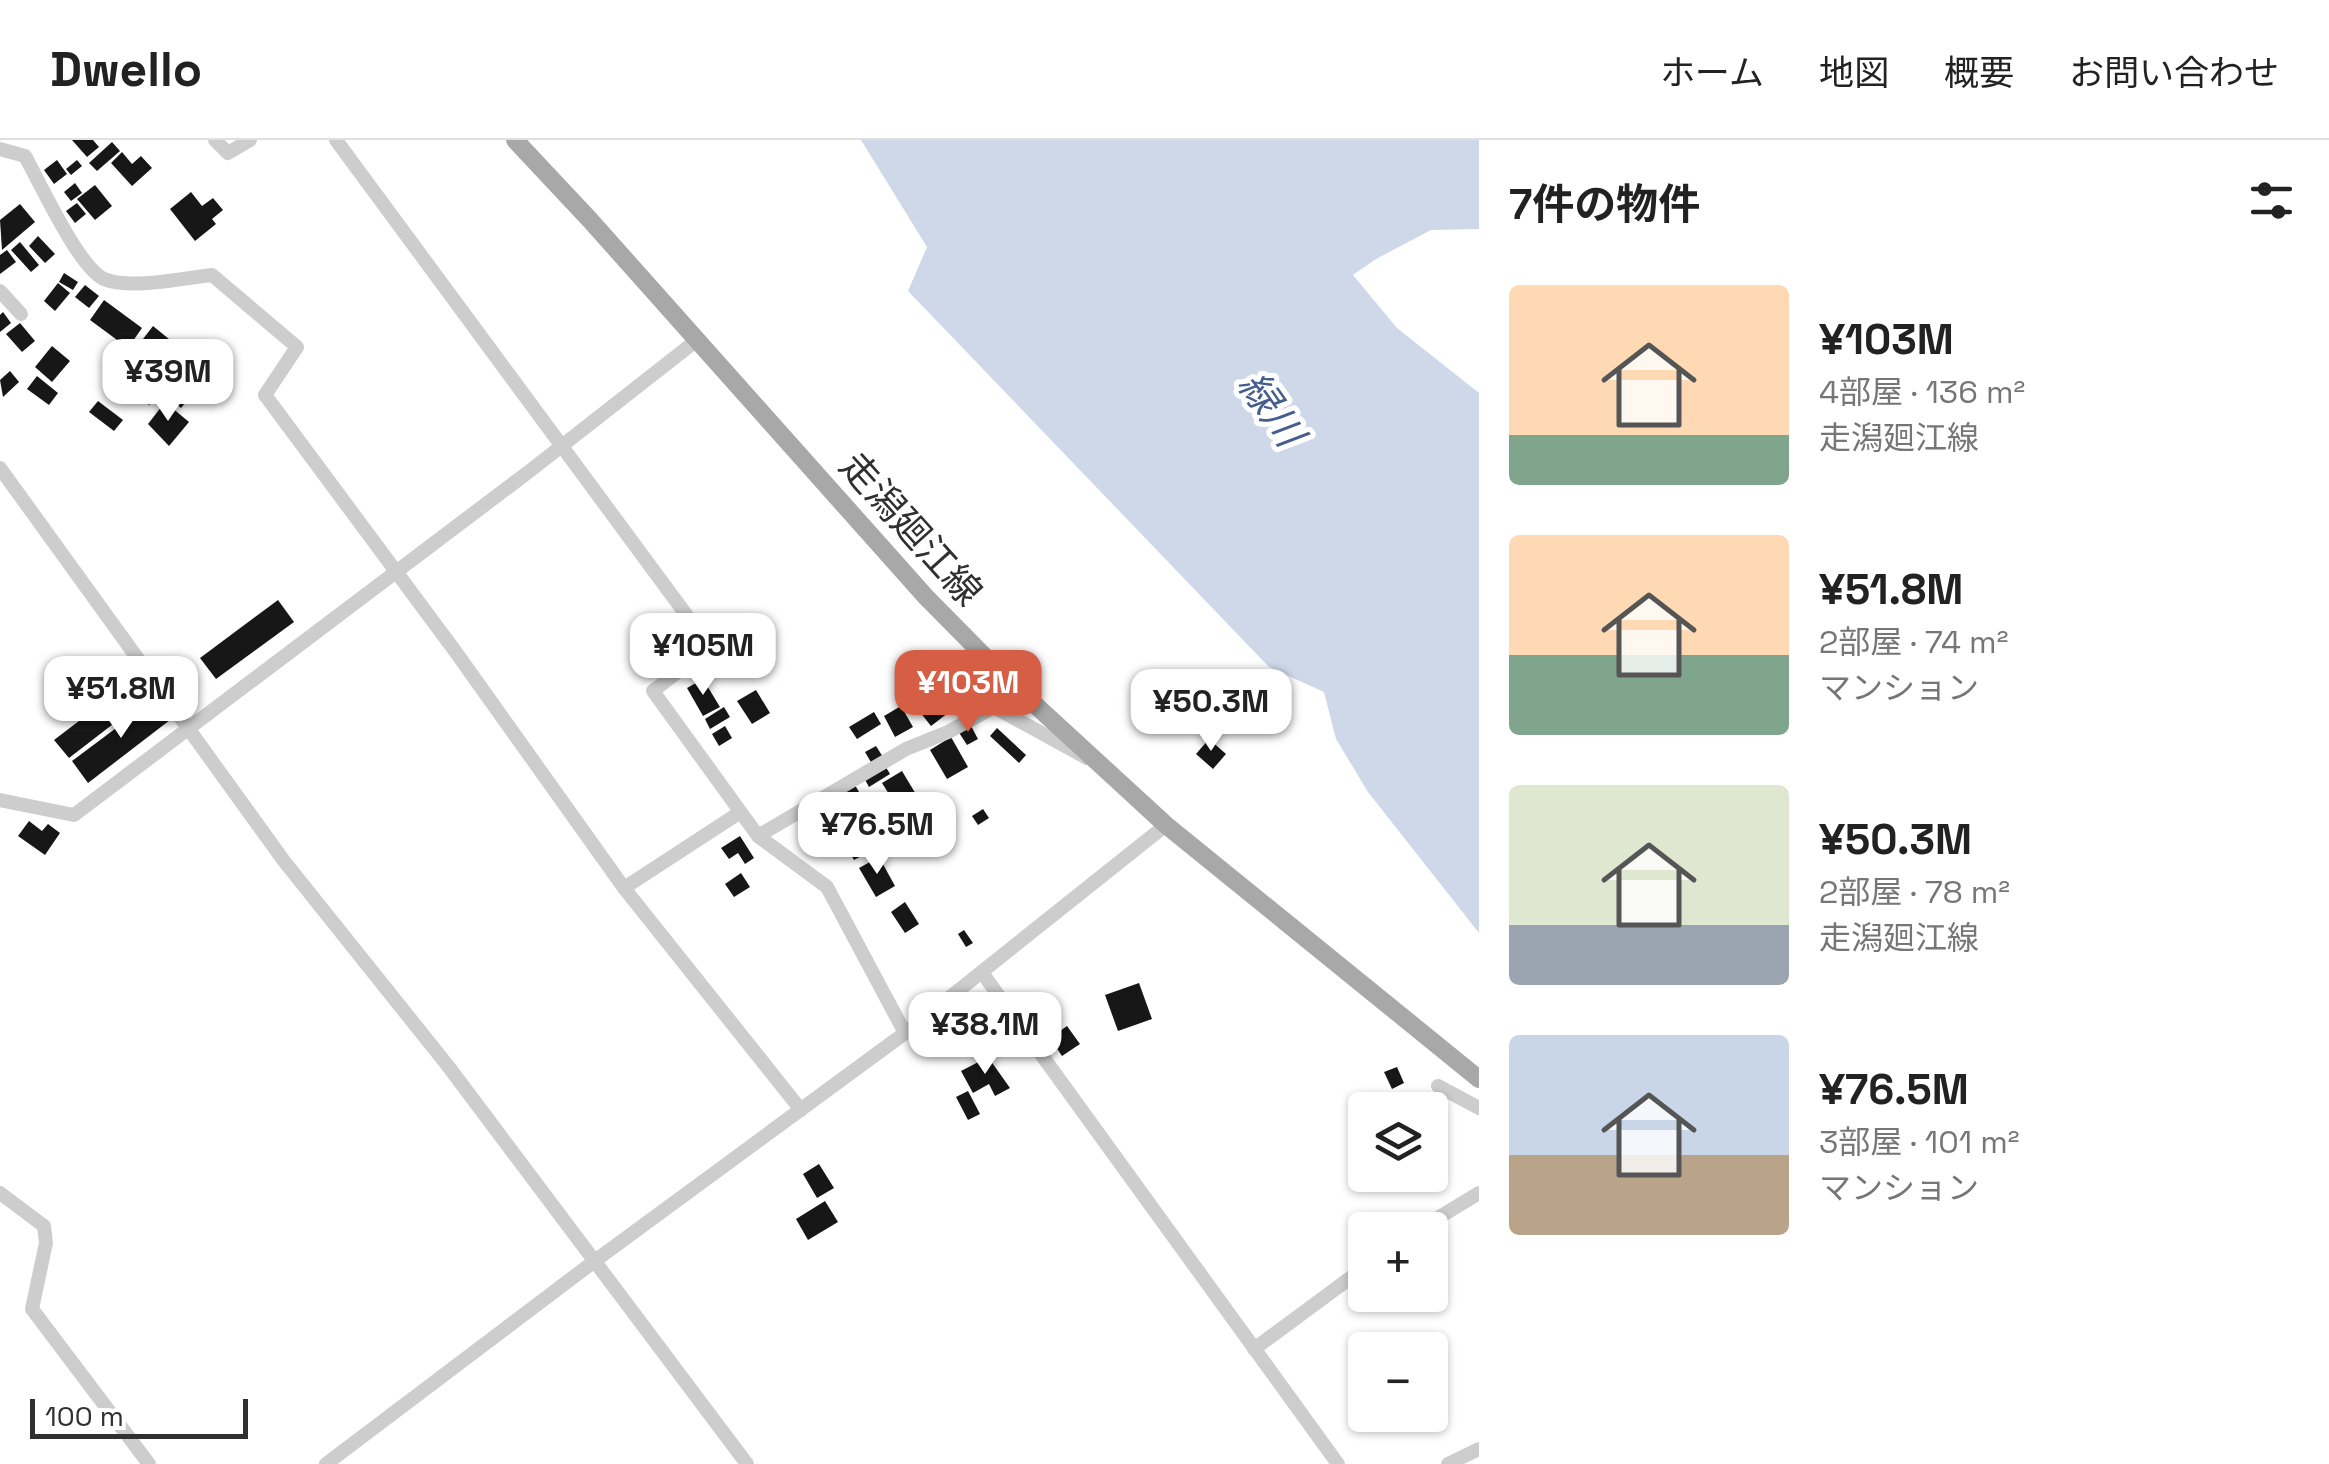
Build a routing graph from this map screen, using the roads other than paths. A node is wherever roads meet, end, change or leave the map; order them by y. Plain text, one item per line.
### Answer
1 (215, 140) edge
2 (250, 140) edge
3 (336, 140) edge
4 (515, 140) edge
5 (0, 148) edge
6 (0, 291) edge
7 (21, 314) dead end
8 (697, 340) junction
9 (563, 444) junction
10 (0, 468) edge
11 (395, 570) junction
12 (189, 730) junction
13 (1098, 764) junction
14 (0, 800) edge
15 (740, 813) junction
16 (1166, 824) junction
17 (758, 836) junction
18 (624, 888) junction
19 (983, 974) junction
20 (906, 1033) junction
21 (1479, 1078) edge
22 (1438, 1086) dead end
23 (1479, 1108) edge
24 (800, 1110) junction
25 (1479, 1192) edge
26 (0, 1193) edge
27 (1447, 1212) edge
28 (596, 1260) junction
29 (1348, 1280) edge
30 (1254, 1349) junction
31 (1479, 1449) edge
32 (149, 1464) edge
33 (326, 1464) edge
34 (747, 1464) edge
35 (1338, 1464) edge
36 (1448, 1464) edge

1 - 2 street
3 - 9 street
4 - 8 main road, 走潟廻江線
5 - 11 street
6 - 7 street
8 - 9 street
8 - 13 main road, 走潟廻江線
9 - 11 street
9 - 15 street
10 - 12 street
11 - 12 street
11 - 18 street
12 - 14 street
12 - 28 street
13 - 16 main road, 走潟廻江線
13 - 17 street
15 - 17 street
15 - 18 street
16 - 19 street
16 - 21 main road, 走潟廻江線
17 - 20 street
18 - 24 street
19 - 20 street
19 - 30 street
20 - 24 street
22 - 23 street
24 - 28 street
25 - 27 street
26 - 32 street
28 - 33 street
28 - 34 street
29 - 30 street
30 - 35 street
31 - 36 street

